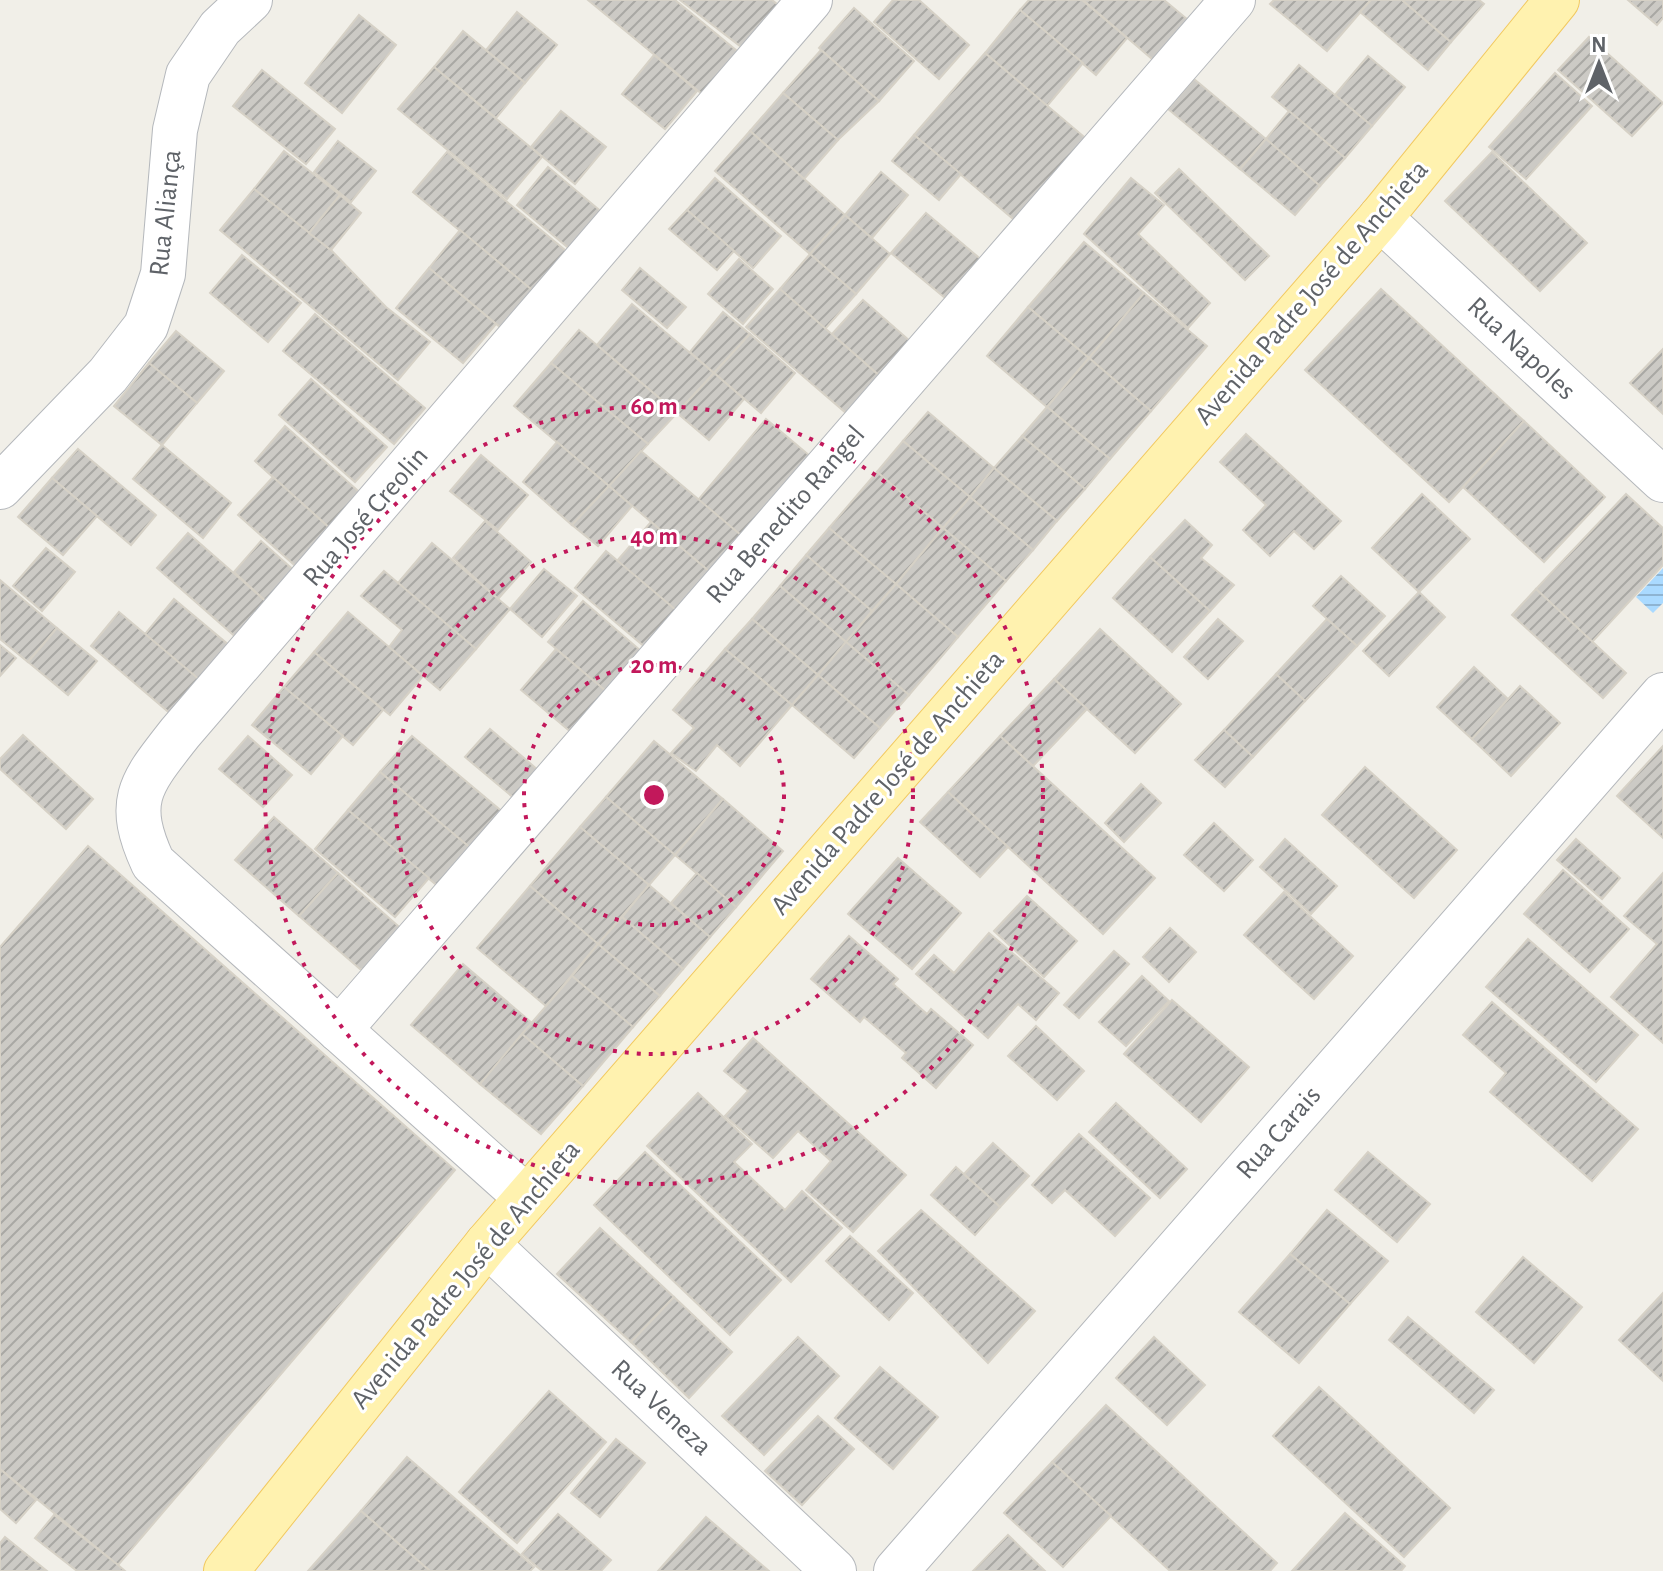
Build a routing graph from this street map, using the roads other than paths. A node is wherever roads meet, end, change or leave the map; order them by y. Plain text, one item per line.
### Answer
1 (250, 0) edge
2 (810, 0) edge
3 (1233, 0) edge
4 (1557, 0) edge
5 (1380, 218) junction
6 (1663, 480) edge
7 (0, 487) edge
8 (1663, 695) edge
9 (339, 1030) junction
10 (527, 1198) junction
11 (487, 1244) junction
12 (226, 1571) edge
13 (834, 1571) edge
14 (896, 1571) edge

1 - 7 street, Rua Aliança
2 - 9 street, Rua José Creolin
3 - 9 street, Rua Benedito Rangel
4 - 5 main road, Avenida Padre José de Anchieta
5 - 6 street, Rua Napoles
5 - 10 main road, Avenida Padre José de Anchieta
8 - 14 street, Rua Carais
9 - 10 street, Rua José Creolin
10 - 11 main road, Avenida Padre José de Anchieta
11 - 12 main road, Avenida Padre José de Anchieta
11 - 13 street, Rua Veneza

